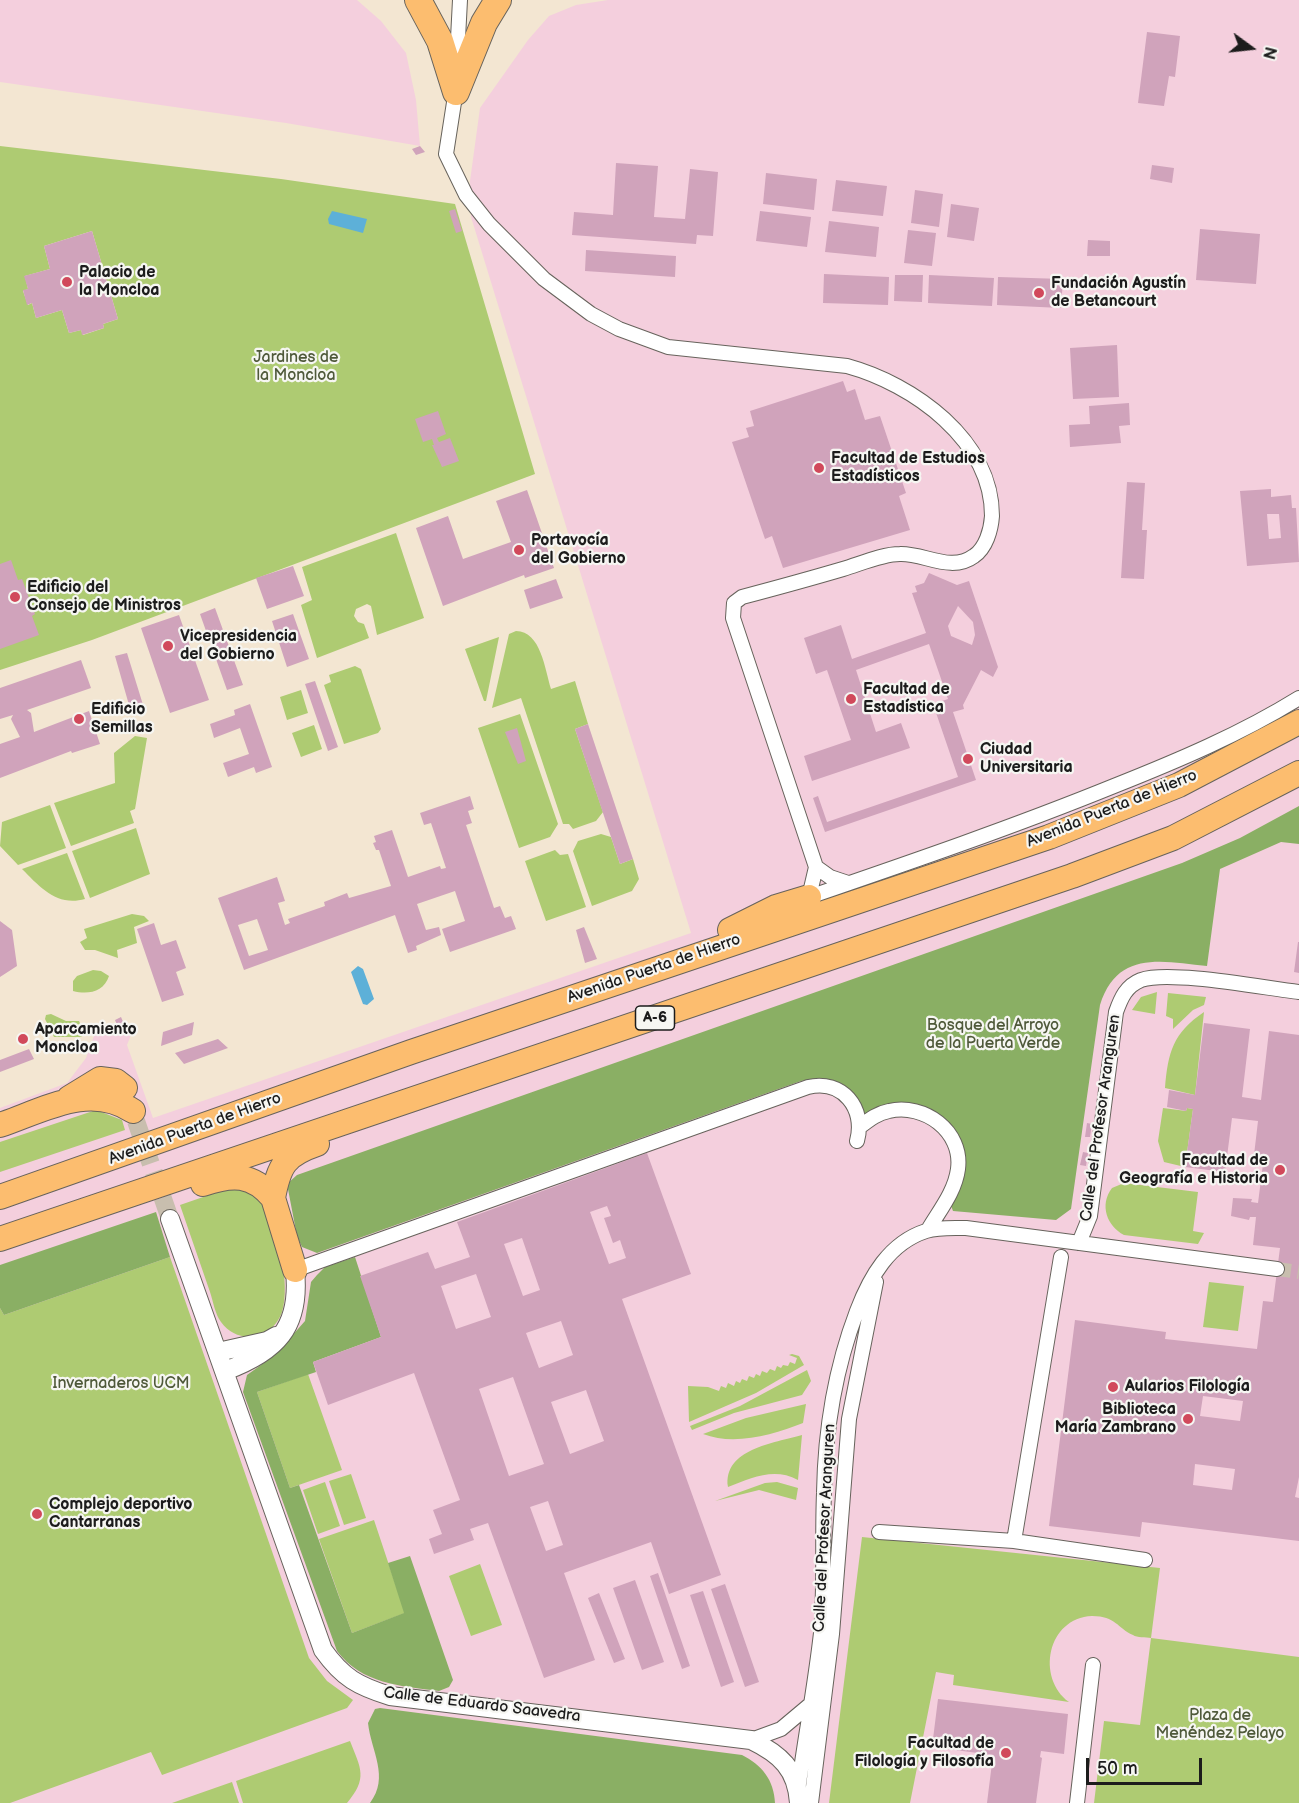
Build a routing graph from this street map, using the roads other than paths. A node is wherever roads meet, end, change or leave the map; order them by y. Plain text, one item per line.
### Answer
1 (418, 0) edge
2 (460, 0) edge
3 (498, 0) edge
4 (456, 92) junction
5 (1299, 698) edge
6 (1299, 722) edge
7 (1299, 773) edge
8 (816, 867) junction
9 (848, 883) junction
10 (808, 897) junction
11 (712, 949) junction
12 (1299, 992) edge
13 (514, 1066) junction
14 (125, 1088) joint
15 (62, 1103) junction
16 (135, 1116) joint
17 (0, 1125) edge
18 (861, 1126) junction
19 (857, 1141) dead end
20 (72, 1172) junction
21 (0, 1184) edge
22 (0, 1197) edge
23 (273, 1198) junction
24 (170, 1219) tunnel mouth
25 (928, 1230) junction
26 (0, 1240) edge
27 (1079, 1243) junction
28 (889, 1255) junction
29 (1061, 1257) dead end
30 (1277, 1269) tunnel mouth
31 (296, 1270) junction
32 (288, 1324) junction
33 (218, 1352) junction
34 (225, 1371) junction
35 (879, 1532) dead end
36 (1014, 1541) junction
37 (1144, 1560) dead end
38 (1094, 1665) dead end
39 (826, 1674) junction
40 (810, 1706) junction
41 (751, 1740) junction
42 (803, 1800) edge
43 (1077, 1803) edge

1 - 4 highway
2 - 4 street
3 - 4 highway
4 - 8 street
5 - 9 street, Avenida Puerta de Hierro
6 - 11 highway, Avenida Puerta de Hierro
7 - 13 highway, A-6
8 - 9 street
8 - 10 street
9 - 10 street, Avenida Puerta de Hierro
10 - 11 highway
11 - 20 highway, Avenida Puerta de Hierro
12 - 27 street, Calle del Profesor Aranguren
13 - 23 highway
13 - 26 highway, A-6
14 - 15 highway
14 - 16 street
15 - 16 highway
15 - 17 highway
18 - 19 street
18 - 25 street
18 - 31 street
20 - 21 highway
20 - 22 highway, Avenida Puerta de Hierro
23 - 26 highway
23 - 31 highway
24 - 33 street, Calle de Eduardo Saavedra
25 - 27 street, Calle del Profesor Aranguren
25 - 28 street, Calle del Profesor Aranguren
27 - 30 street, Calle del Profesor Aranguren
28 - 39 street, Calle del Profesor Aranguren
28 - 40 street, Calle del Profesor Aranguren
29 - 36 street
31 - 32 street
32 - 33 street
32 - 34 street
33 - 34 street, Calle de Eduardo Saavedra
34 - 41 street, Calle de Eduardo Saavedra
35 - 36 street
36 - 37 street
38 - 43 street
39 - 40 street, Calle del Profesor Aranguren
39 - 42 street, Calle del Profesor Aranguren
40 - 41 street, Calle del Profesor Aranguren
40 - 42 street, Calle del Profesor Aranguren
41 - 42 street, Calle de Eduardo Saavedra

